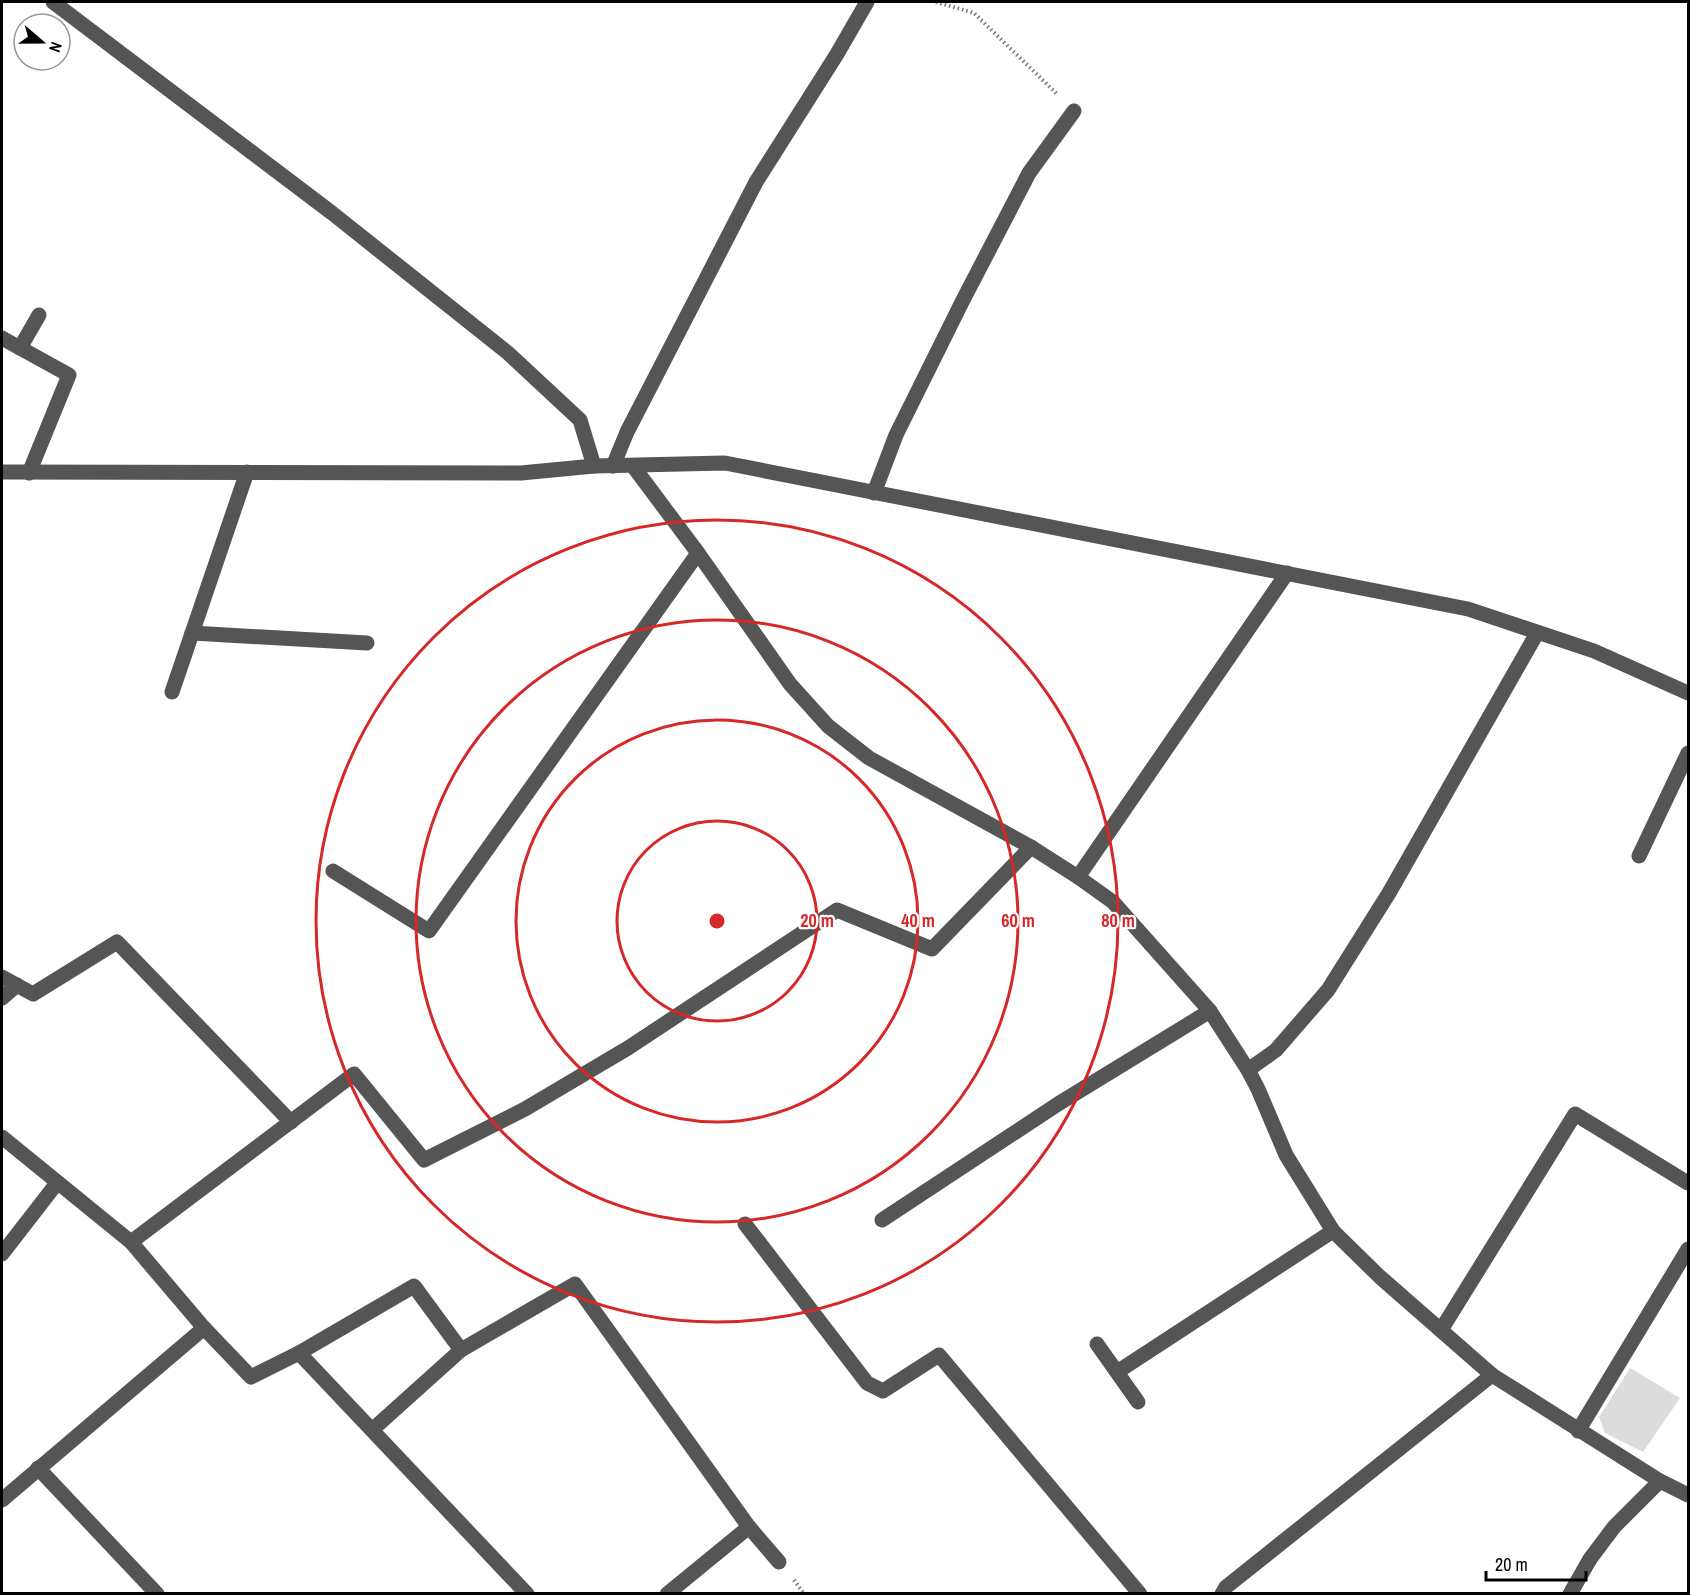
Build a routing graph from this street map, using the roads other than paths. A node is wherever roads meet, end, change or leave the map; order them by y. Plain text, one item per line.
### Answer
1 (53, 2) edge
2 (867, 2) edge
3 (1074, 111) road end
4 (39, 315) dead end
5 (2, 338) edge
6 (20, 348) junction
7 (594, 466) junction
8 (613, 466) junction
9 (633, 466) junction
10 (2, 472) edge
11 (248, 472) junction
12 (29, 473) junction
13 (874, 493) junction
14 (698, 552) junction
15 (1287, 573) junction
16 (192, 633) junction
17 (1537, 633) junction
18 (367, 643) dead end
19 (172, 692) dead end
20 (1689, 693) edge
21 (1689, 753) edge
22 (1031, 847) junction
23 (1639, 856) dead end
24 (333, 871) dead end
25 (1078, 877) junction
26 (2, 977) edge
27 (17, 986) junction
28 (2, 998) edge
29 (1210, 1011) junction
30 (1248, 1070) junction
31 (291, 1122) junction
32 (2, 1137) edge
33 (57, 1183) junction
34 (1689, 1183) edge
35 (882, 1220) dead end
36 (746, 1224) dead end
37 (1333, 1231) junction
38 (130, 1242) junction
39 (1689, 1249) edge
40 (2, 1254) edge
41 (204, 1328) junction
42 (1441, 1330) junction
43 (1097, 1344) dead end
44 (461, 1350) junction
45 (299, 1353) junction
46 (1117, 1372) junction
47 (1492, 1375) junction
48 (1138, 1402) dead end
49 (372, 1430) junction
50 (1578, 1431) junction
51 (38, 1468) junction
52 (1660, 1481) junction
53 (1689, 1495) edge
54 (2, 1500) edge
55 (749, 1527) junction
56 (779, 1562) dead end
57 (157, 1593) edge
58 (527, 1593) edge
59 (667, 1593) edge
60 (1140, 1593) edge
61 (1222, 1593) edge
62 (1570, 1593) edge

1 - 7 street
2 - 8 street
3 - 13 street
4 - 6 street
5 - 6 street
6 - 12 street
7 - 8 street
7 - 11 street
8 - 9 street
9 - 13 street
9 - 14 street
10 - 12 street
11 - 12 street
11 - 16 street
13 - 15 street
14 - 22 street
14 - 24 street
15 - 17 street
15 - 25 street
16 - 18 street
16 - 19 street
17 - 20 street
17 - 30 street
21 - 23 street
22 - 25 street
22 - 31 street
25 - 29 street
26 - 27 street
27 - 28 street
27 - 31 street
29 - 30 street
29 - 35 street
30 - 37 street
31 - 38 street
32 - 33 street
33 - 38 street
33 - 40 street
34 - 42 street
36 - 60 street
37 - 42 street
37 - 46 street
38 - 41 street
39 - 50 street
41 - 45 street
41 - 51 street
42 - 47 street
43 - 46 street
44 - 45 street
44 - 49 street
44 - 55 street
45 - 49 street
46 - 48 street
47 - 50 street
47 - 61 street
49 - 58 street
50 - 52 street
51 - 54 street
51 - 57 street
52 - 53 street
52 - 62 street
55 - 56 street
55 - 59 street

